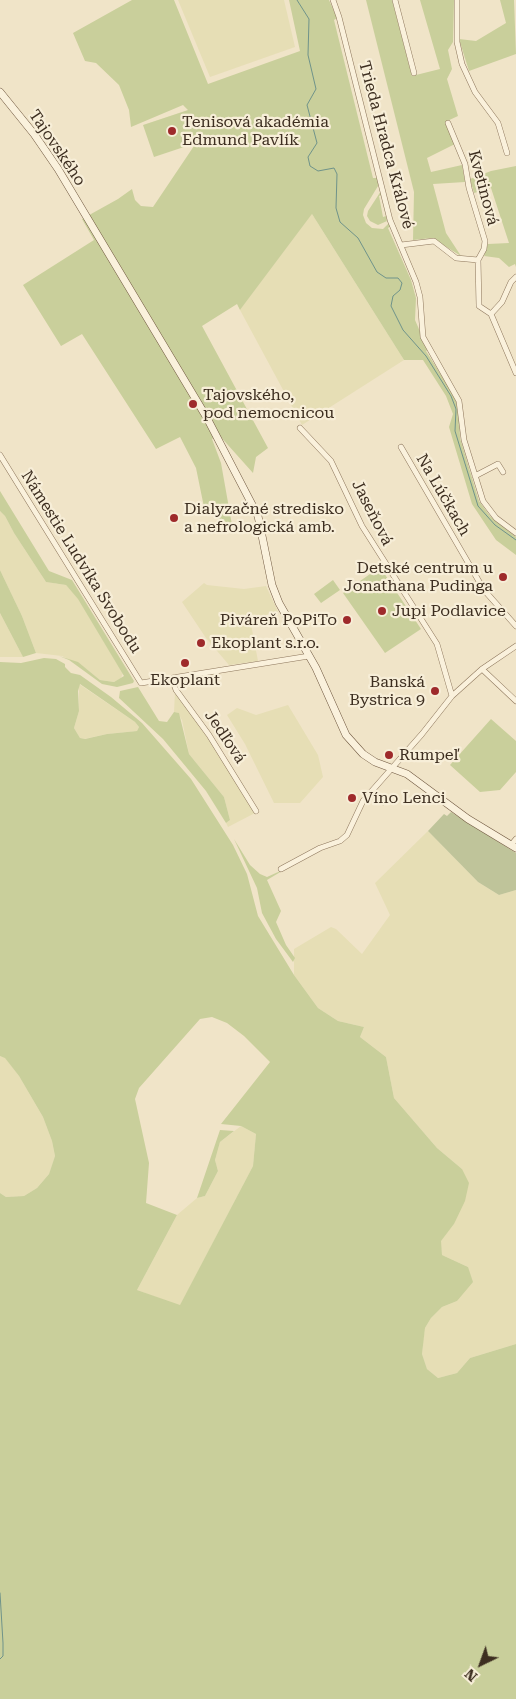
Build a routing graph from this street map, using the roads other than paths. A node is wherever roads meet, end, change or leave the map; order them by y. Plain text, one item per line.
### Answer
1 (333, 0) edge
2 (395, 0) edge
3 (457, 0) edge
4 (414, 73) dead end
5 (0, 92) edge
6 (448, 123) dead end
7 (506, 153) dead end
8 (401, 244) junction
9 (478, 260) junction
10 (516, 277) edge
11 (491, 314) junction
12 (516, 373) edge
13 (300, 428) dead end
14 (401, 447) dead end
15 (0, 455) edge
16 (503, 472) dead end
17 (475, 476) junction
18 (516, 533) edge
19 (516, 626) edge
20 (516, 646) edge
21 (309, 656) junction
22 (482, 669) junction
23 (172, 679) junction
24 (452, 696) junction
25 (516, 701) edge
26 (392, 768) junction
27 (371, 792) junction
28 (383, 802) dead end
29 (256, 811) dead end
30 (514, 844) edge
31 (281, 868) dead end

1 - 8 street, Trieda Hradca Králové
2 - 4 street
3 - 7 street
5 - 21 main road, Tajovského
6 - 9 street, Kvetinová
8 - 9 street
8 - 17 street, Trieda Hradca Králové
9 - 11 street, Kvetinová
10 - 11 street
11 - 12 street
13 - 24 street, Jaseňová
14 - 19 street, Na Lúčkach
15 - 23 street, Námestie Ludvíka Svobodu
16 - 17 street
17 - 18 street, Trieda Hradca Králové
20 - 22 street
21 - 23 street
21 - 26 main road, Tajovského
22 - 24 street
22 - 25 street
23 - 29 street, Jedľová
24 - 26 street
26 - 27 street
26 - 30 main road, Tajovského
27 - 28 street
27 - 31 street

